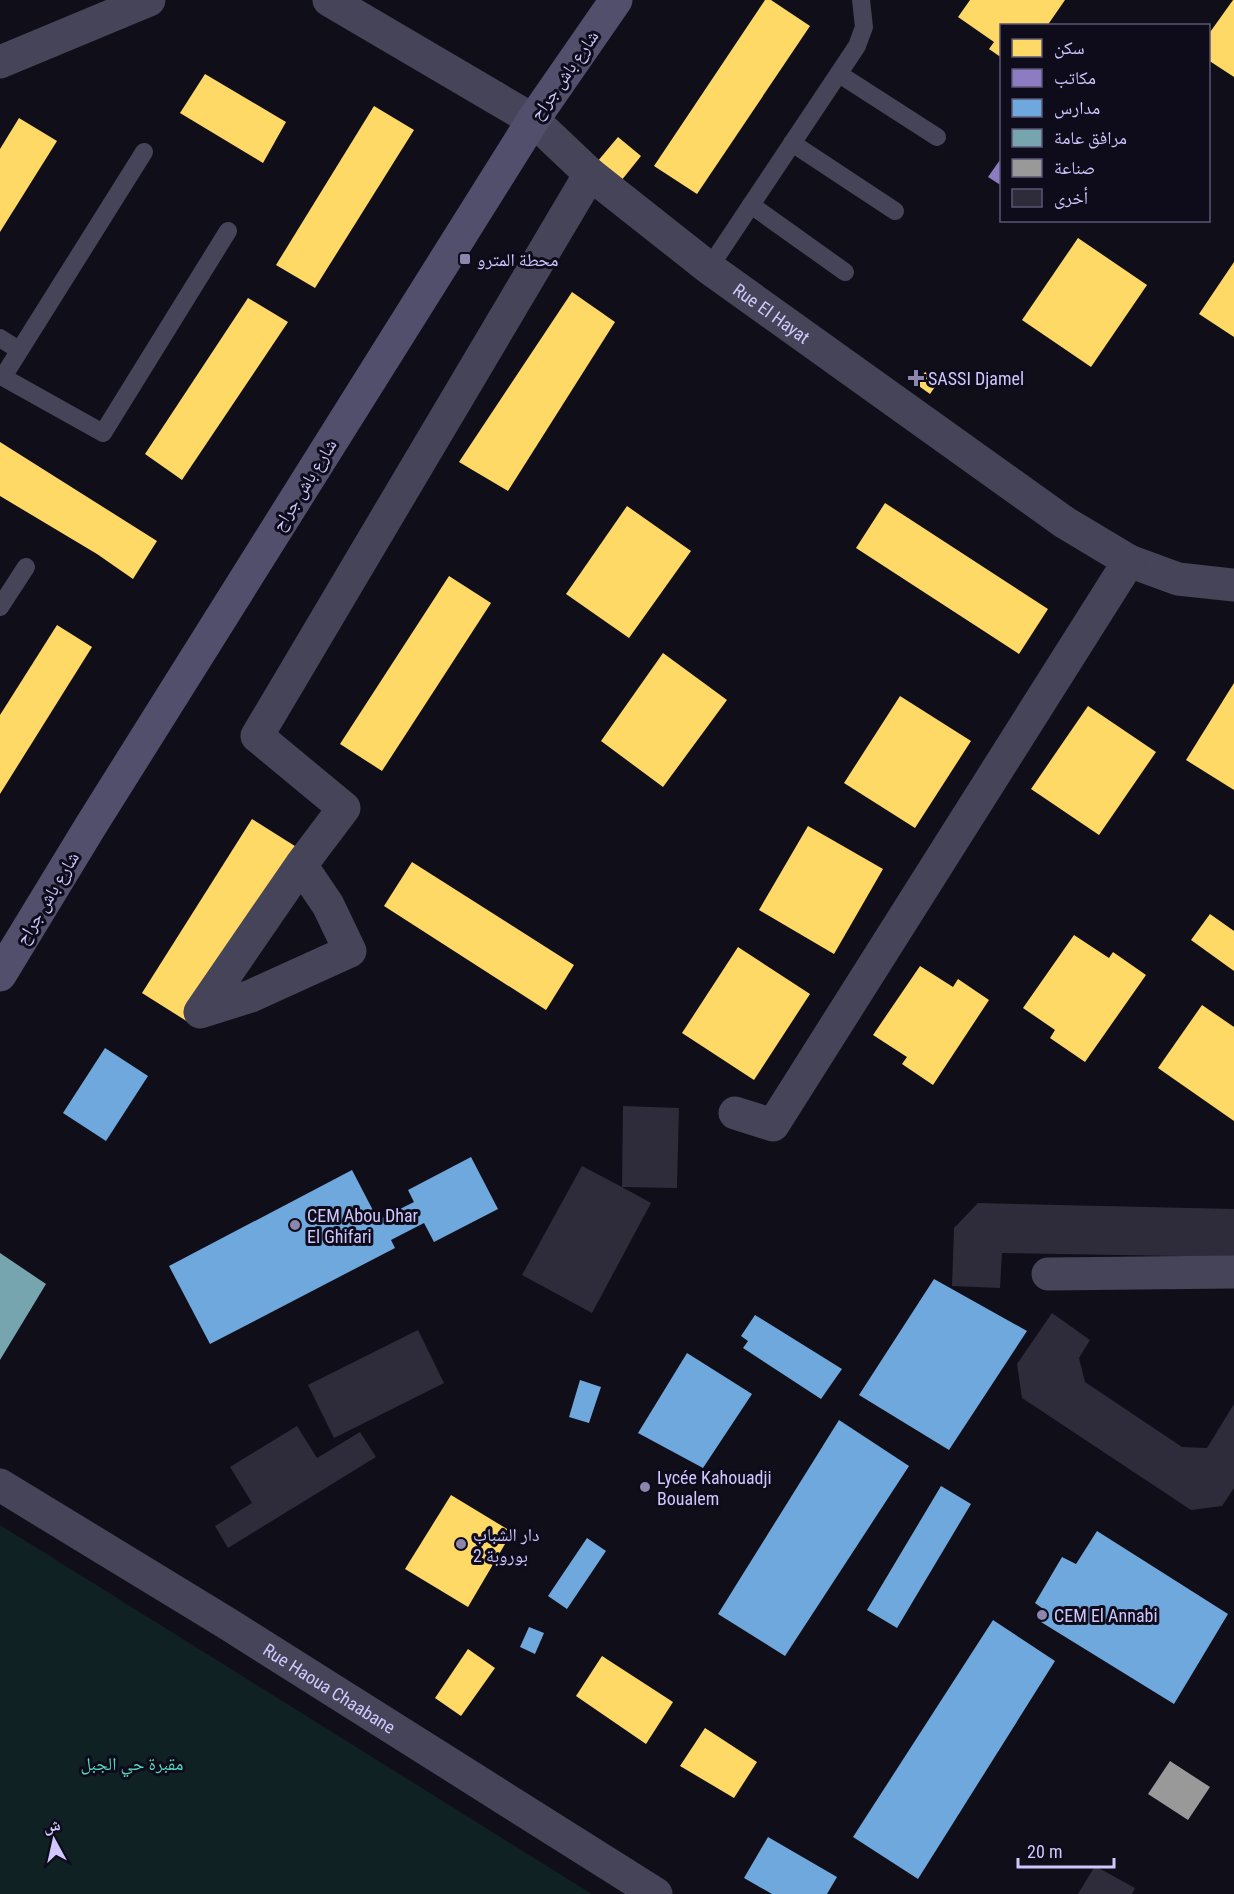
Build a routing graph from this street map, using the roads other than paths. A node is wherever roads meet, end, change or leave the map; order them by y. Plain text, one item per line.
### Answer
1 (149, 0) edge
2 (329, 0) edge
3 (616, 0) edge
4 (861, 0) edge
5 (0, 62) edge
6 (839, 74) junction
7 (533, 120) junction
8 (937, 137) dead end
9 (792, 144) junction
10 (144, 152) dead end
11 (590, 174) junction
12 (752, 206) junction
13 (896, 211) dead end
14 (228, 231) dead end
15 (709, 268) junction
16 (844, 272) dead end
17 (0, 338) edge
18 (19, 350) junction
19 (1129, 561) junction
20 (26, 567) dead end
21 (1234, 585) edge
22 (0, 607) edge
23 (301, 865) junction
24 (0, 975) edge
25 (735, 1113) dead end
26 (1234, 1272) edge
27 (1048, 1274) dead end
28 (0, 1485) edge
29 (656, 1894) edge

1 - 5 street
2 - 7 street, Rue El Hayat
3 - 7 main road, شارع باش جراح
4 - 6 lane
6 - 8 lane
6 - 9 lane
7 - 11 street, Rue El Hayat
7 - 24 main road, شارع باش جراح
9 - 12 lane
9 - 13 lane
10 - 18 lane
11 - 15 street, Rue El Hayat
11 - 23 street
12 - 15 lane
12 - 16 lane
14 - 18 lane
15 - 19 street, Rue El Hayat
17 - 18 lane
19 - 21 street, Rue El Hayat
19 - 25 street
20 - 22 lane
23 - 23 street
26 - 27 street
28 - 29 street, Rue Haoua Chaabane

